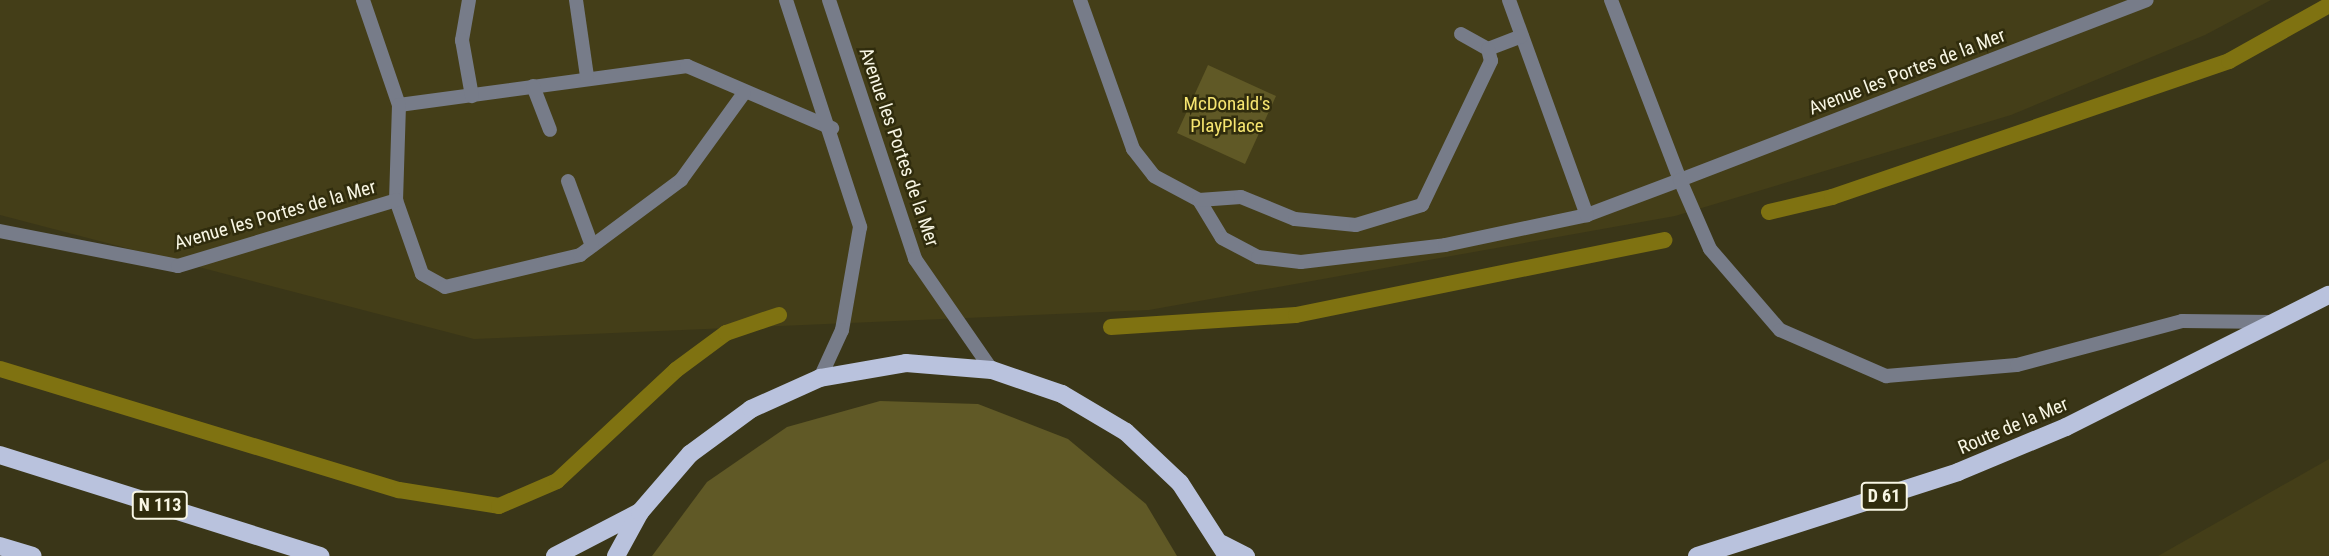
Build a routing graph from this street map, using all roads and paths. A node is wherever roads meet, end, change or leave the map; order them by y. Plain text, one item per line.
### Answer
1 (363, 0) edge
2 (469, 0) edge
3 (576, 0) edge
4 (786, 0) edge
5 (829, 0) edge
6 (1080, 0) edge
7 (1509, 0) edge
8 (1611, 0) edge
9 (2147, 0) edge
10 (1461, 34) dead end
11 (1522, 36) junction
12 (1488, 49) junction
13 (587, 76) junction
14 (533, 86) junction
15 (744, 93) junction
16 (472, 96) junction
17 (399, 105) junction
18 (832, 128) junction
19 (550, 130) dead end
20 (1680, 180) junction
21 (568, 181) dead end
22 (396, 200) junction
23 (1199, 200) junction
24 (1587, 215) junction
25 (0, 231) edge
26 (592, 246) junction
27 (2329, 295) edge
28 (2281, 322) junction
29 (992, 370) junction
30 (820, 378) junction
31 (0, 455) edge
32 (640, 512) junction
33 (0, 546) edge
34 (1225, 550) edge
35 (33, 556) edge
36 (320, 556) edge
37 (555, 556) edge
38 (615, 556) edge
39 (1247, 556) edge
40 (1697, 556) edge

1 - 17 street
2 - 16 street
3 - 13 street
4 - 18 street
5 - 29 street, Avenue les Portes de la Mer
6 - 23 street
7 - 11 street
8 - 20 street
9 - 20 street, Avenue les Portes de la Mer
10 - 12 street
11 - 12 street
11 - 24 street
12 - 23 street
13 - 14 street
13 - 15 street
14 - 16 street
14 - 19 street
15 - 18 street
15 - 26 street
16 - 17 street
17 - 22 street
18 - 30 street
20 - 24 street, Avenue les Portes de la Mer
20 - 28 street
21 - 26 street
22 - 25 street, Avenue les Portes de la Mer
22 - 26 street
23 - 24 street, Avenue les Portes de la Mer
27 - 28 main road, Route de la Mer / D 61
28 - 40 main road, Route de la Mer / D 61
29 - 30 main road
29 - 34 main road
30 - 32 main road
31 - 36 main road, N 113
32 - 37 main road
32 - 38 main road
33 - 35 main road
34 - 39 main road

